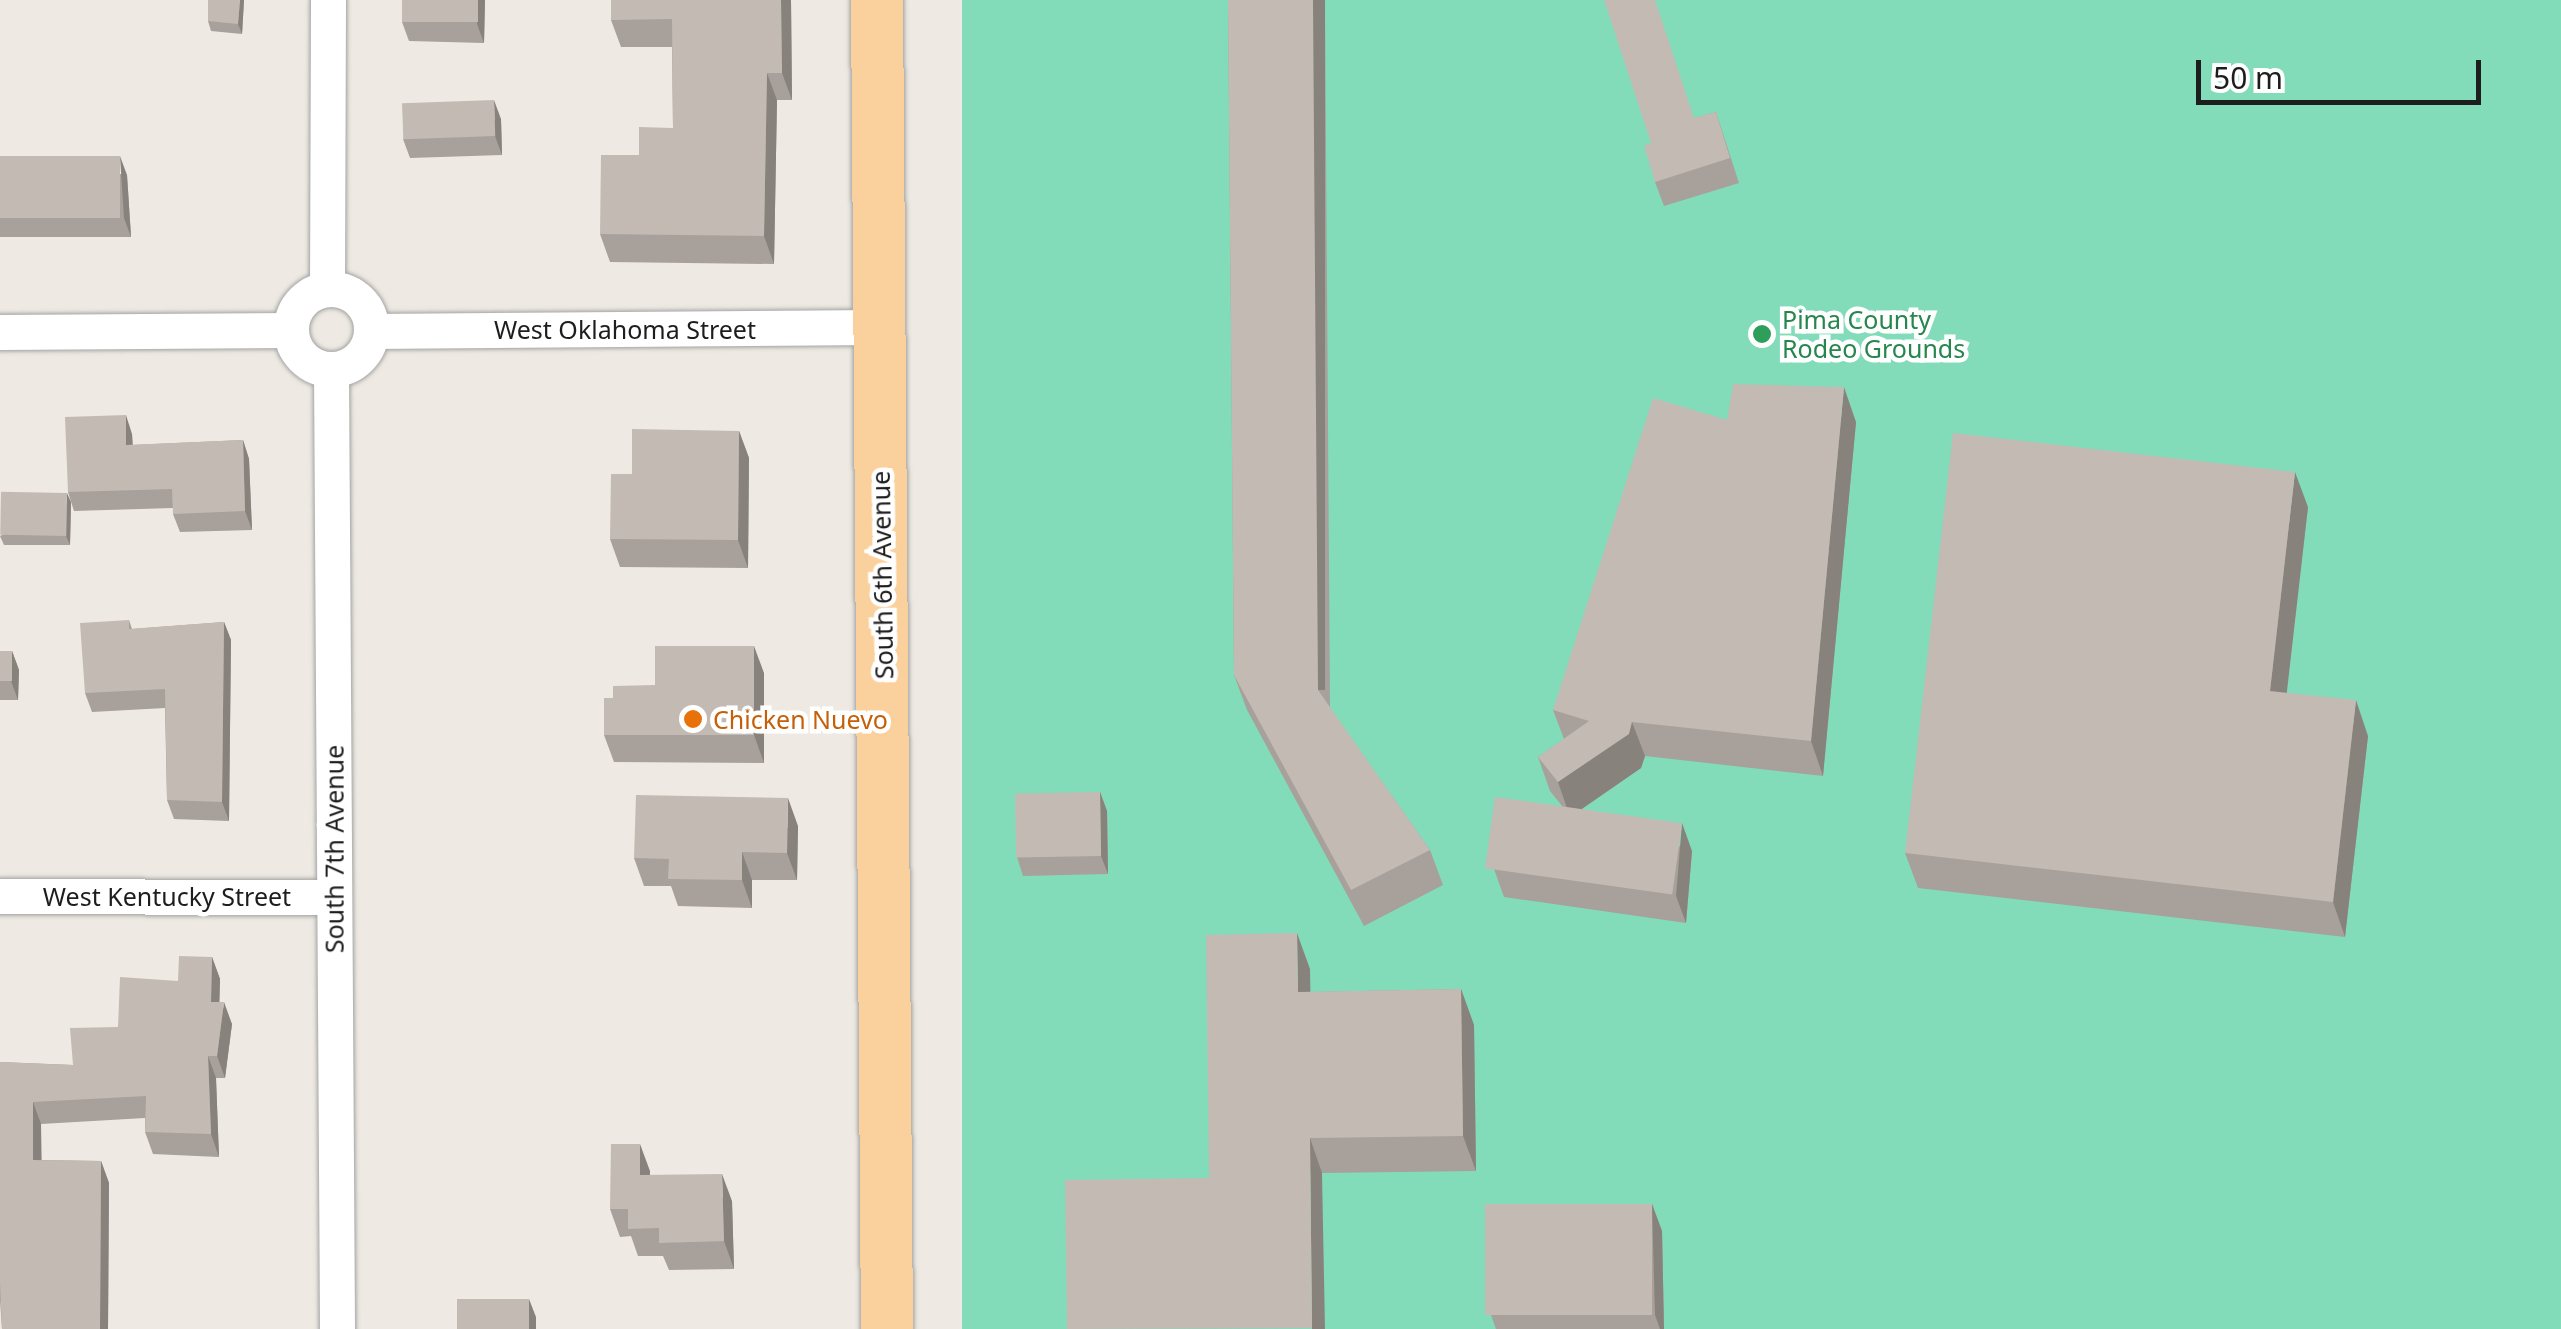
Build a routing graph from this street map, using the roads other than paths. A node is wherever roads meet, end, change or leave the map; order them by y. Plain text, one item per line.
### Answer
1 (328, 0) edge
2 (877, 0) edge
3 (327, 289) junction
4 (879, 327) junction
5 (290, 330) junction
6 (372, 330) junction
7 (0, 332) edge
8 (331, 370) junction
9 (0, 896) edge
10 (334, 896) junction
11 (337, 1329) edge
12 (887, 1329) edge

1 - 3 street
2 - 4 main road, South 6th Avenue
3 - 5 street
3 - 6 street
4 - 6 street, West Oklahoma Street
4 - 12 main road, South 6th Avenue
5 - 7 street
5 - 8 street
6 - 8 street
8 - 10 street, South 7th Avenue
9 - 10 street, West Kentucky Street
10 - 11 street, South 7th Avenue

